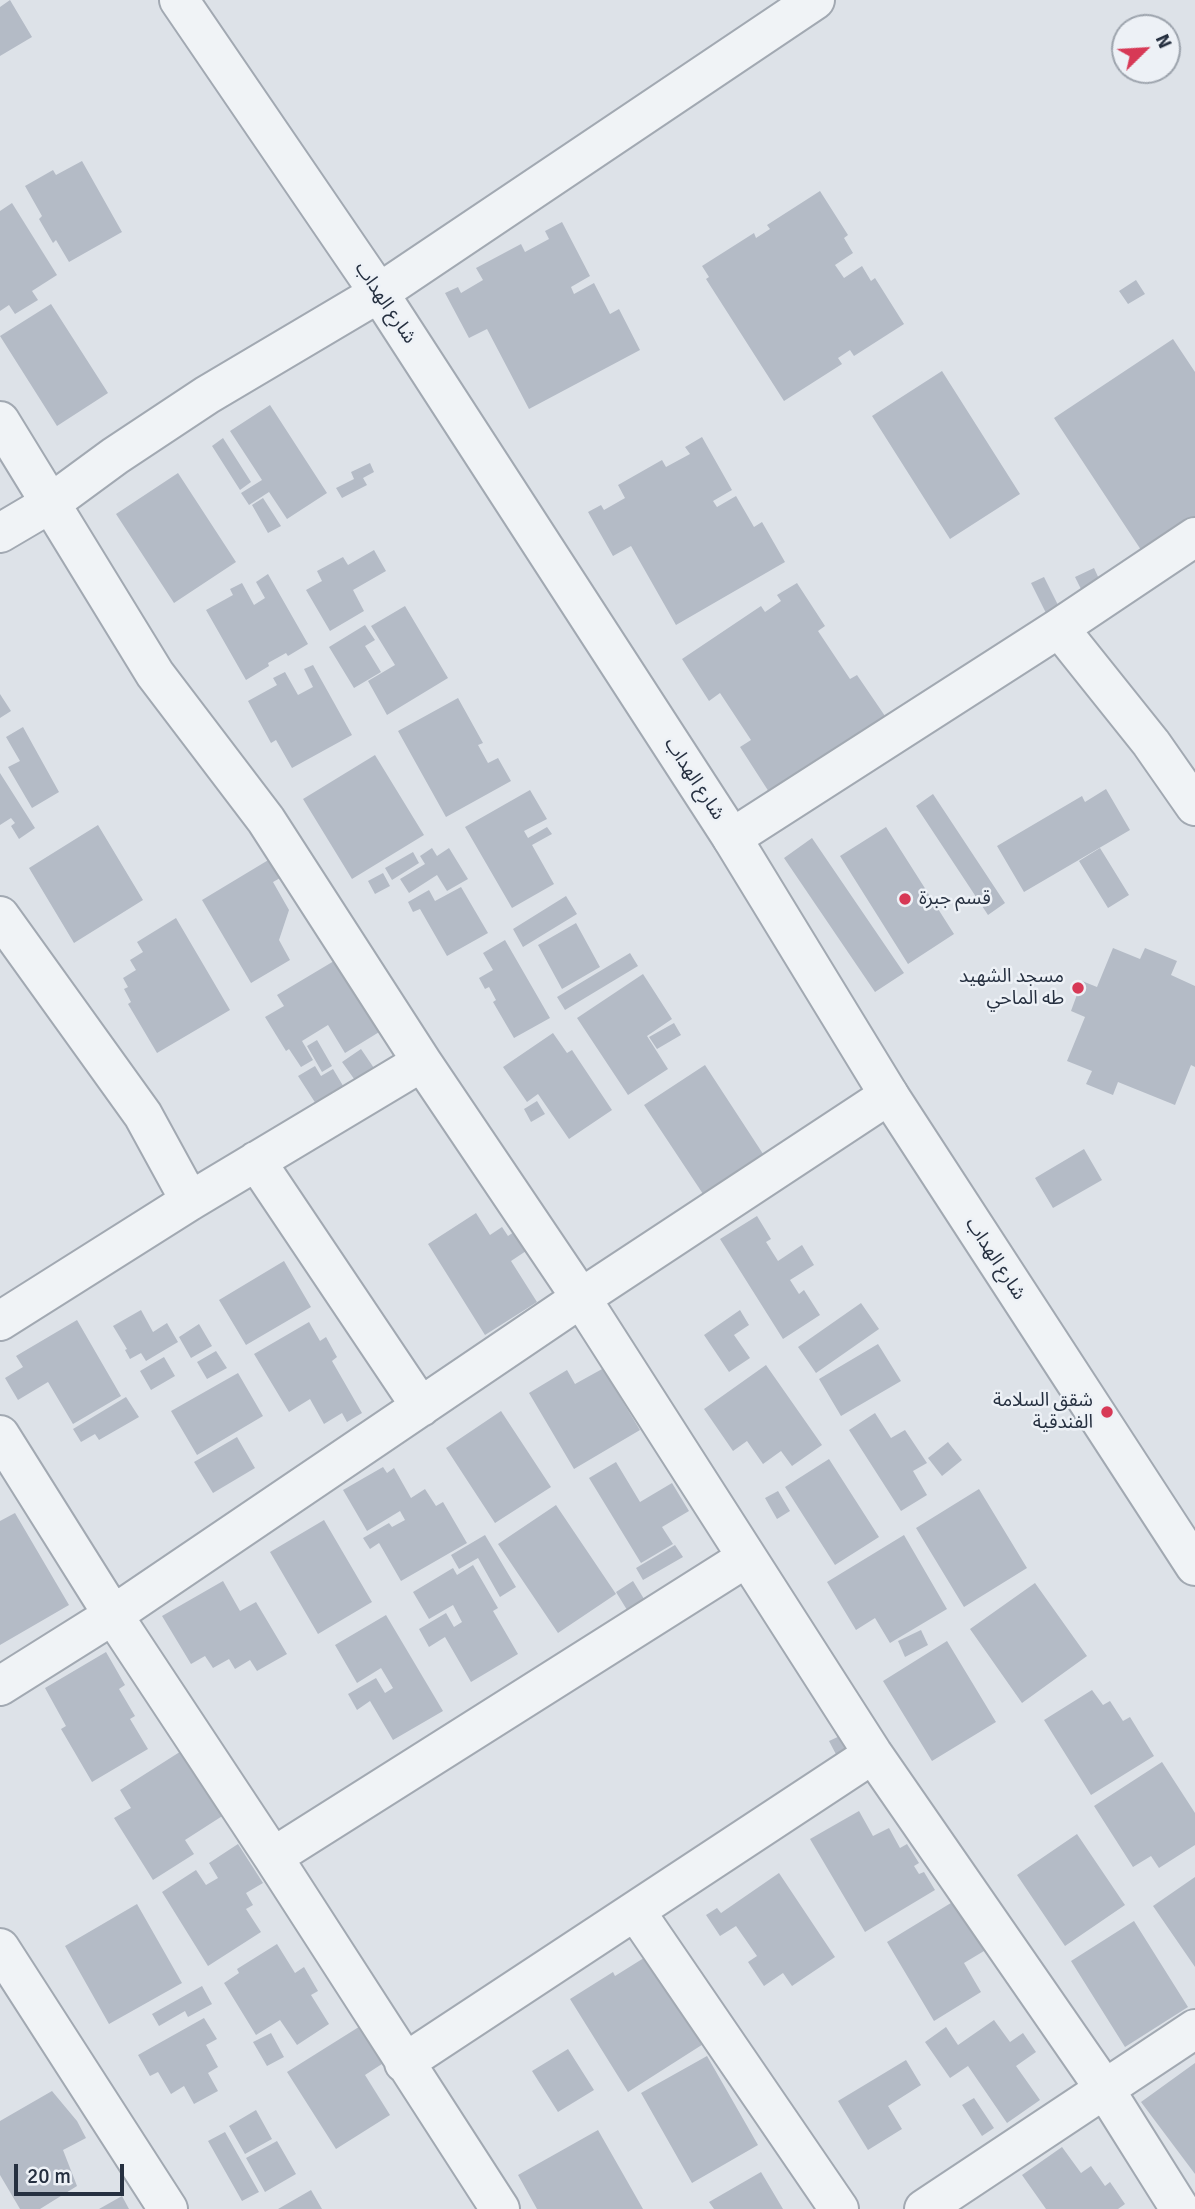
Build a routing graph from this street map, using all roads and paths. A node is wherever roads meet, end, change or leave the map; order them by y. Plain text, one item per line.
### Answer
1 (179, 0) edge
2 (815, 0) edge
3 (379, 293) junction
4 (0, 421) edge
5 (51, 503) junction
6 (0, 533) edge
7 (1195, 537) edge
8 (1059, 628) junction
9 (1195, 806) edge
10 (732, 838) junction
11 (0, 916) edge
12 (422, 1062) junction
13 (890, 1096) junction
14 (256, 1161) junction
15 (190, 1201) junction
16 (581, 1298) junction
17 (0, 1321) edge
18 (421, 1407) junction
19 (0, 1435) edge
20 (746, 1558) junction
21 (1195, 1566) edge
22 (113, 1615) junction
23 (0, 1686) edge
24 (873, 1754) junction
25 (273, 1857) junction
26 (636, 1912) junction
27 (0, 1948) edge
28 (1195, 2029) edge
29 (404, 2063) junction
30 (1104, 2088) junction
31 (168, 2209) edge
32 (500, 2209) edge
33 (839, 2209) edge
34 (924, 2209) edge
35 (1180, 2209) edge

1 - 3 street, شارع الهداب
2 - 3 street
3 - 5 street
3 - 10 street, شارع الهداب
4 - 5 street
5 - 6 street
5 - 12 street
7 - 8 street
8 - 9 street
8 - 10 street
10 - 13 street, شارع الهداب
11 - 15 street
12 - 14 street
12 - 16 street
13 - 16 street
13 - 21 street, شارع الهداب
14 - 15 street
14 - 18 street
15 - 17 street
16 - 18 street
16 - 20 street
18 - 22 street
19 - 22 street
20 - 24 street
20 - 25 street
22 - 23 street
22 - 25 street
24 - 26 street
24 - 30 street
25 - 29 street
26 - 29 street
26 - 33 street
27 - 31 street
28 - 30 street
29 - 32 street
30 - 34 street
30 - 35 street

